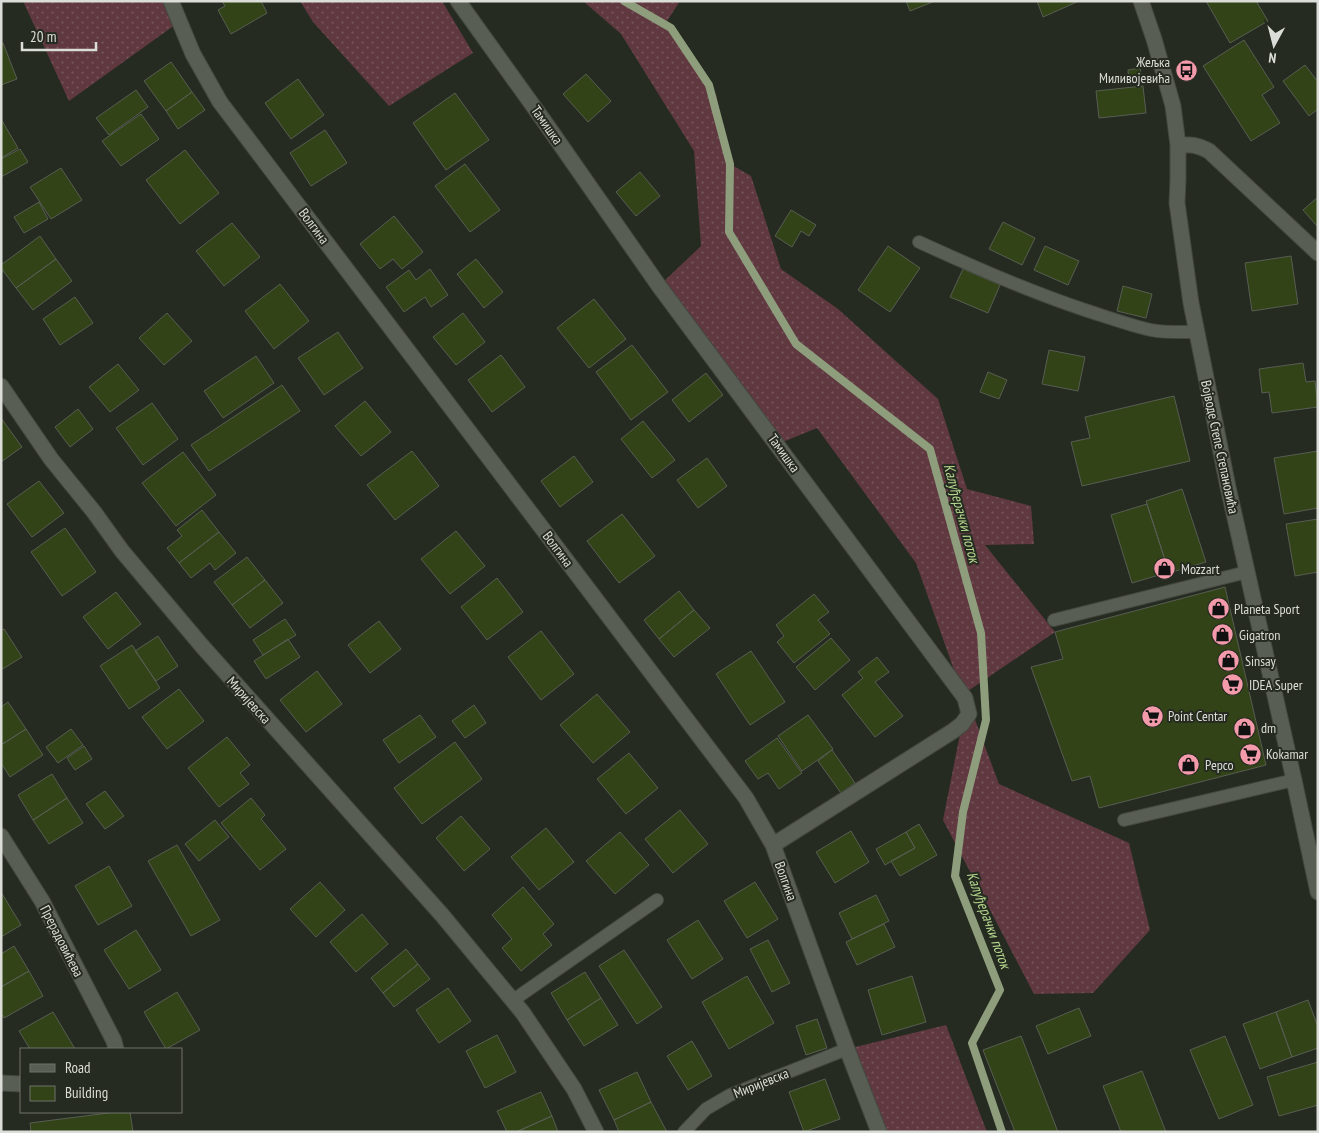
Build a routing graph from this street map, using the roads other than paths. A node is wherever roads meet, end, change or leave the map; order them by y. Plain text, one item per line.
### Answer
1 (171, 1) edge
2 (458, 1) edge
3 (1141, 1) edge
4 (1178, 145) junction
5 (919, 242) dead end
6 (1318, 252) edge
7 (1196, 332) junction
8 (1, 386) edge
9 (1247, 572) junction
10 (1054, 620) dead end
11 (1294, 780) junction
12 (1124, 820) dead end
13 (1, 836) edge
14 (773, 846) junction
15 (1318, 892) edge
16 (657, 900) dead end
17 (512, 1001) junction
18 (116, 1048) edge
19 (847, 1049) junction
20 (1, 1083) edge
21 (20, 1084) edge
22 (596, 1132) edge
23 (684, 1132) edge
24 (879, 1132) edge

1 - 14 street, Волгина
2 - 14 street, Тамишка
3 - 4 street, Војводе Степе Степановића
4 - 6 street
4 - 7 street, Војводе Степе Степановића
5 - 7 lane
7 - 9 street, Војводе Степе Степановића
8 - 17 street, Миријевска
9 - 10 lane
9 - 11 street, Војводе Степе Степановића
11 - 12 lane
11 - 15 street, Војводе Степе Степановића
13 - 18 street, Прерадовићева
14 - 19 street, Волгина
16 - 17 lane
17 - 22 street, Миријевска
19 - 23 lane, Миријевска
19 - 24 street, Волгина
20 - 21 street

